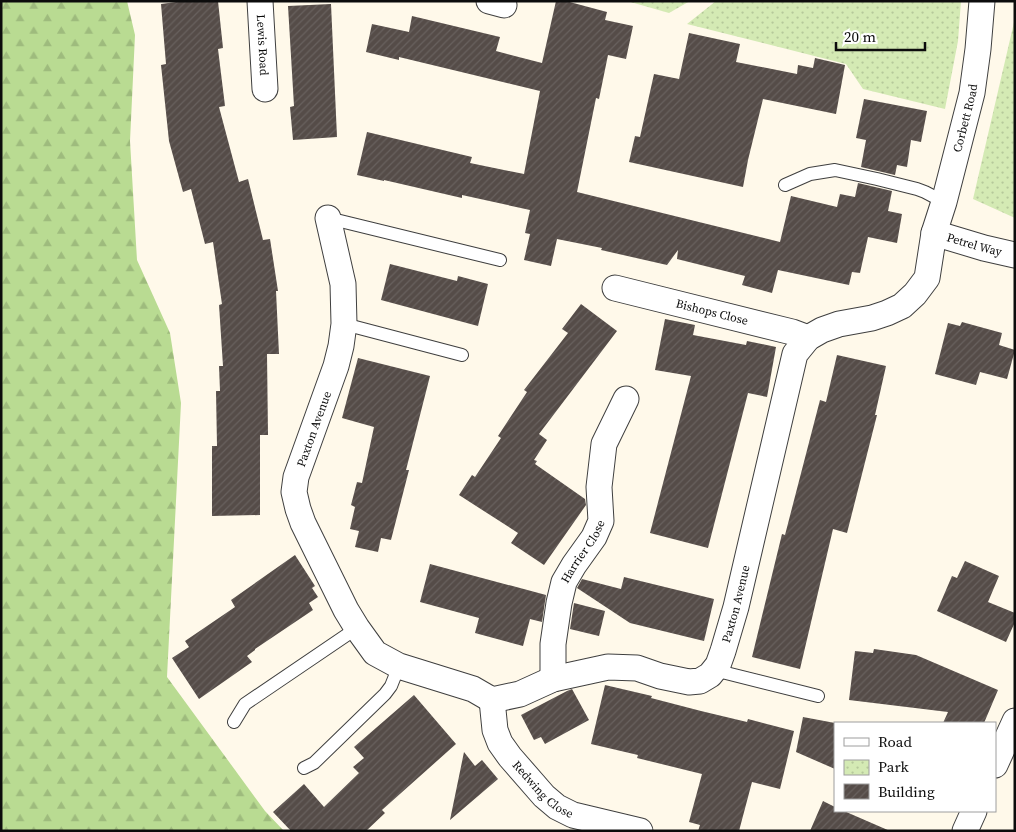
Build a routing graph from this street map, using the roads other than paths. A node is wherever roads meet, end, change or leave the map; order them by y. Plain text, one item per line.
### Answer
1 (260, 1) edge
2 (982, 1) edge
3 (264, 89) dead end
4 (786, 185) dead end
5 (944, 202) junction
6 (328, 218) joint
7 (934, 233) junction
8 (1015, 255) edge
9 (500, 260) dead end
10 (615, 288) dead end
11 (344, 324) junction
12 (808, 338) junction
13 (462, 355) dead end
14 (626, 399) dead end
15 (356, 628) junction
16 (399, 666) junction
17 (714, 670) junction
18 (553, 679) junction
19 (818, 696) dead end
20 (492, 700) junction
21 (1015, 721) edge
22 (234, 722) dead end
23 (996, 764) edge
24 (304, 768) dead end
25 (974, 812) edge
26 (640, 831) edge
27 (965, 831) edge

1 - 3 street, Lewis Road
2 - 5 street, Corbett Road
4 - 5 lane
5 - 7 street, Corbett Road
6 - 9 lane
6 - 11 street, Paxton Avenue
7 - 8 street, Petrel Way
7 - 12 street, Paxton Avenue
10 - 12 street, Bishops Close
11 - 13 lane
11 - 15 street, Paxton Avenue
12 - 17 street, Paxton Avenue
14 - 18 street, Harrier Close
15 - 16 street, Paxton Avenue
15 - 22 lane
16 - 20 street, Paxton Avenue
16 - 24 lane
17 - 18 street
17 - 19 lane
18 - 20 street
20 - 26 street, Redwing Close
21 - 23 street
25 - 27 street

